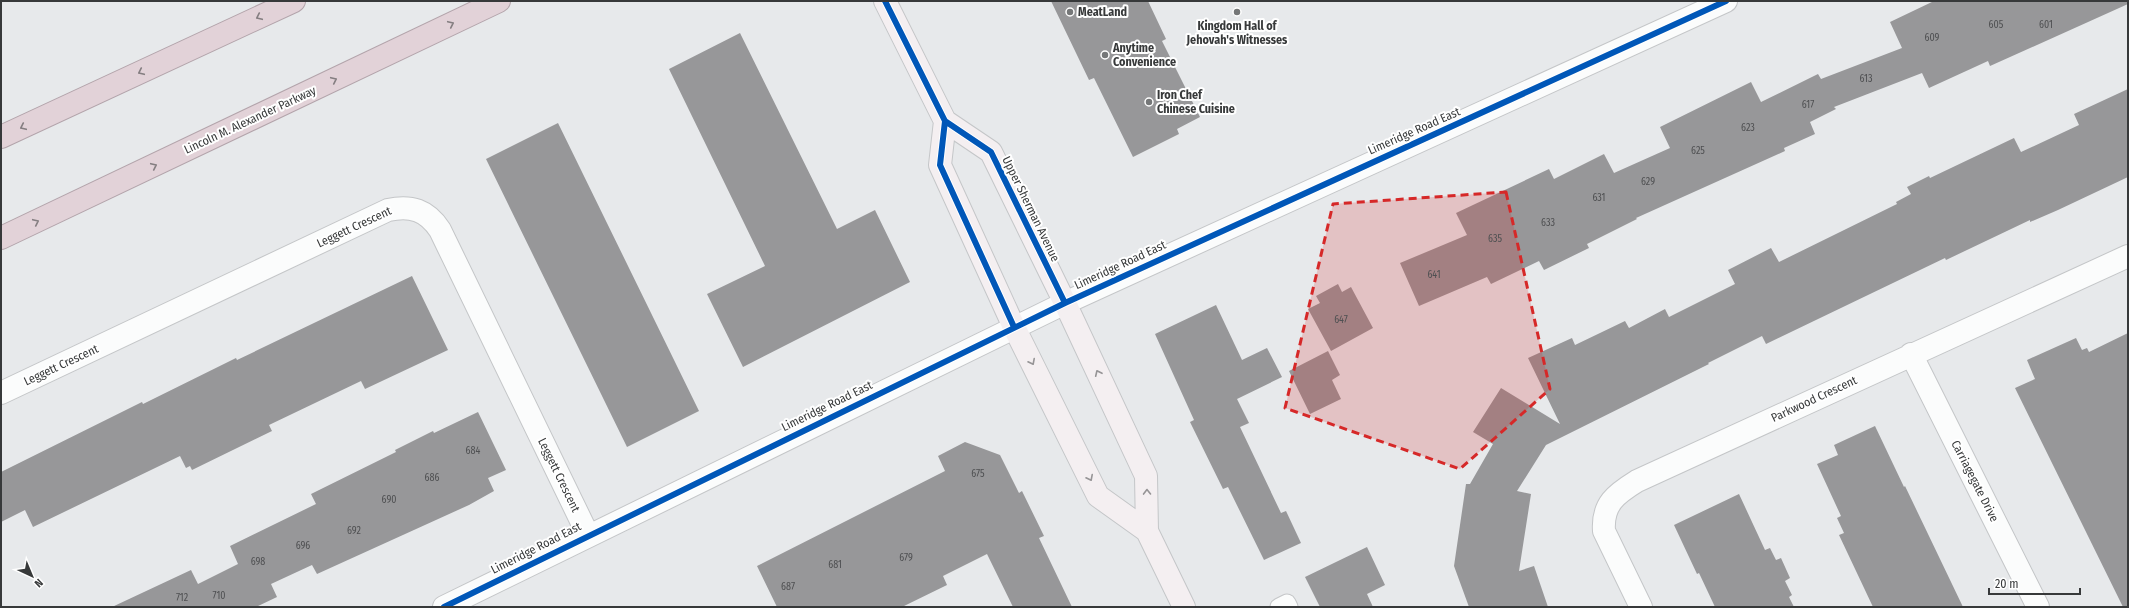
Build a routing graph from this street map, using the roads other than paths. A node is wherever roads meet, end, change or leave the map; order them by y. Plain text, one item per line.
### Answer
1 (294, 1) edge
2 (499, 1) edge
3 (885, 1) edge
4 (1726, 1) edge
5 (945, 121) junction
6 (1, 137) edge
7 (1, 238) edge
8 (2128, 256) edge
9 (1065, 303) junction
10 (1014, 327) junction
11 (1911, 354) junction
12 (1, 393) edge
13 (1147, 531) junction
14 (588, 535) junction
15 (444, 607) edge
16 (1184, 607) edge
17 (1280, 607) edge
18 (1289, 607) edge
19 (1641, 607) edge
20 (2038, 607) edge

1 -> 6 highway
7 -> 2 highway, Lincoln M. Alexander Parkway
3 - 5 main road, Upper Sherman Avenue
4 - 9 street, Limeridge Road East
5 - 9 main road, Upper Sherman Avenue
5 - 10 main road, Upper Sherman Avenue
8 - 11 street, Parkwood Crescent
9 - 10 street, Limeridge Road East
13 -> 9 main road, Upper Sherman Avenue
10 -> 13 main road, Upper Sherman Avenue
10 - 14 street, Limeridge Road East
11 - 19 street, Parkwood Crescent
11 - 20 street, Carriagegate Drive
12 - 14 street, Leggett Crescent
13 - 16 main road, Upper Sherman Avenue
14 - 15 street, Limeridge Road East
17 - 18 lane

